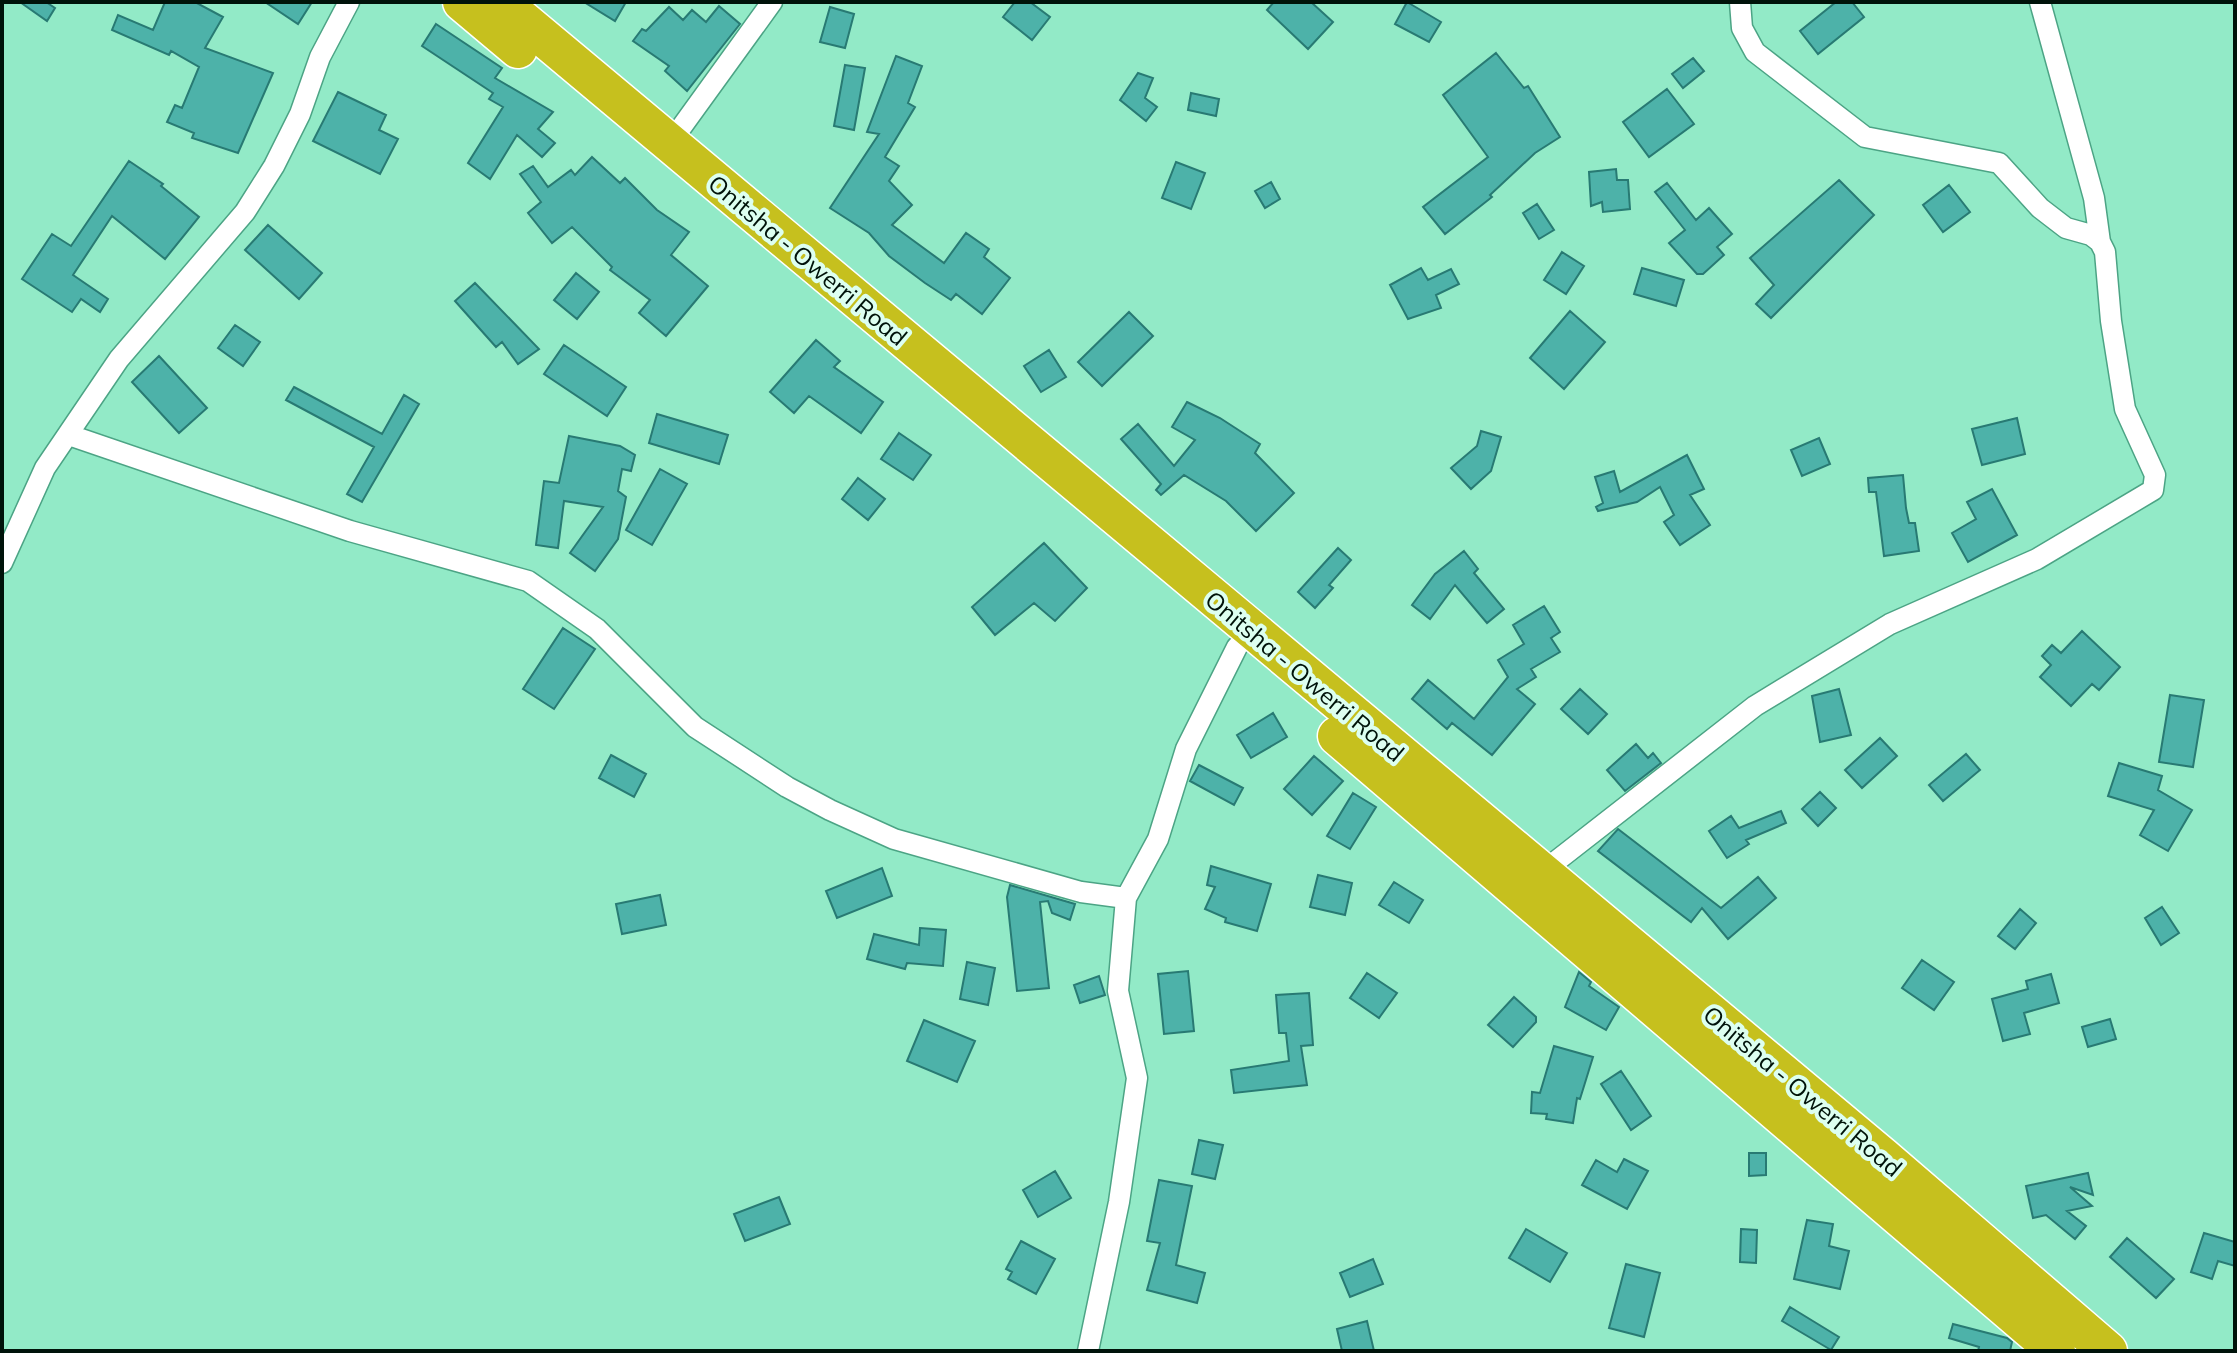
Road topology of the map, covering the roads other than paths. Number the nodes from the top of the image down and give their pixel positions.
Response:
1 (349, 2) edge
2 (462, 2) edge
3 (501, 2) edge
4 (772, 2) edge
5 (1740, 2) edge
6 (2040, 2) edge
7 (670, 143) junction
8 (2100, 242) junction
9 (69, 435) junction
10 (2, 563) edge
11 (1237, 647) junction
12 (1541, 873) junction
13 (1126, 898) junction
14 (1088, 1351) edge
15 (2056, 1351) edge
16 (2108, 1351) edge

1 - 9 street
2 - 11 highway, Onitsha - Owerri Road
3 - 7 highway, Onitsha - Owerri Road
4 - 7 street
5 - 8 street
6 - 8 street
7 - 12 highway, Onitsha - Owerri Road
8 - 12 street
9 - 10 street
9 - 13 street
11 - 13 street
11 - 15 highway, Onitsha - Owerri Road
12 - 16 highway, Onitsha - Owerri Road
13 - 14 street

